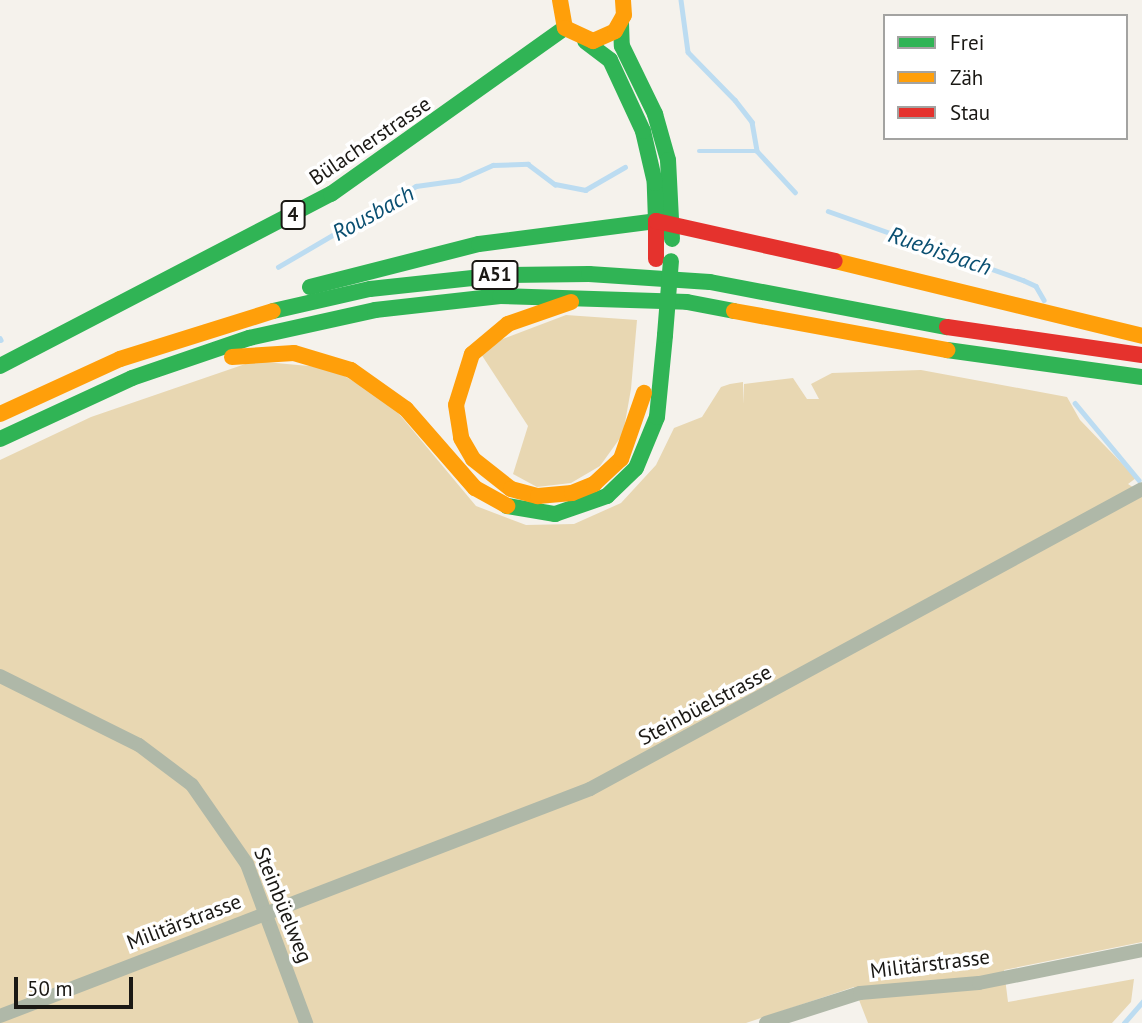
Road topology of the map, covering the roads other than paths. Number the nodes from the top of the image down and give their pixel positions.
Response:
1 (560, 0) edge
2 (622, 0) edge
3 (621, 23) junction
4 (565, 28) junction
5 (585, 41) junction
6 (656, 221) junction
7 (673, 222) junction
8 (664, 260) junction
9 (589, 295) junction
10 (657, 334) junction
11 (1142, 336) edge
12 (1142, 355) edge
13 (120, 359) junction
14 (0, 366) edge
15 (1142, 377) edge
16 (131, 378) junction
17 (0, 414) edge
18 (0, 439) edge
19 (1137, 492) edge
20 (0, 676) edge
21 (267, 913) junction
22 (1142, 950) edge
23 (0, 1016) edge
24 (306, 1023) edge
25 (766, 1023) edge

1 - 4 main road
2 - 3 main road
3 - 5 main road
3 - 7 main road
4 - 5 main road
4 - 14 main road, Bülacherstrasse / 4
5 - 6 main road
6 - 7 main road
6 - 8 main road
6 - 13 main road
7 - 8 main road
7 - 11 main road
8 - 10 main road, bridge
9 - 10 main road
9 - 15 main road, A51
9 - 16 main road, A51
10 - 16 main road
12 - 13 main road, A51
13 - 17 main road, A51
16 - 18 main road, A51
19 - 21 street, Steinbüelstrasse
20 - 21 street, Steinbüelweg
21 - 23 street, Militärstrasse
21 - 24 street, Steinbüelweg
22 - 25 street, Militärstrasse

